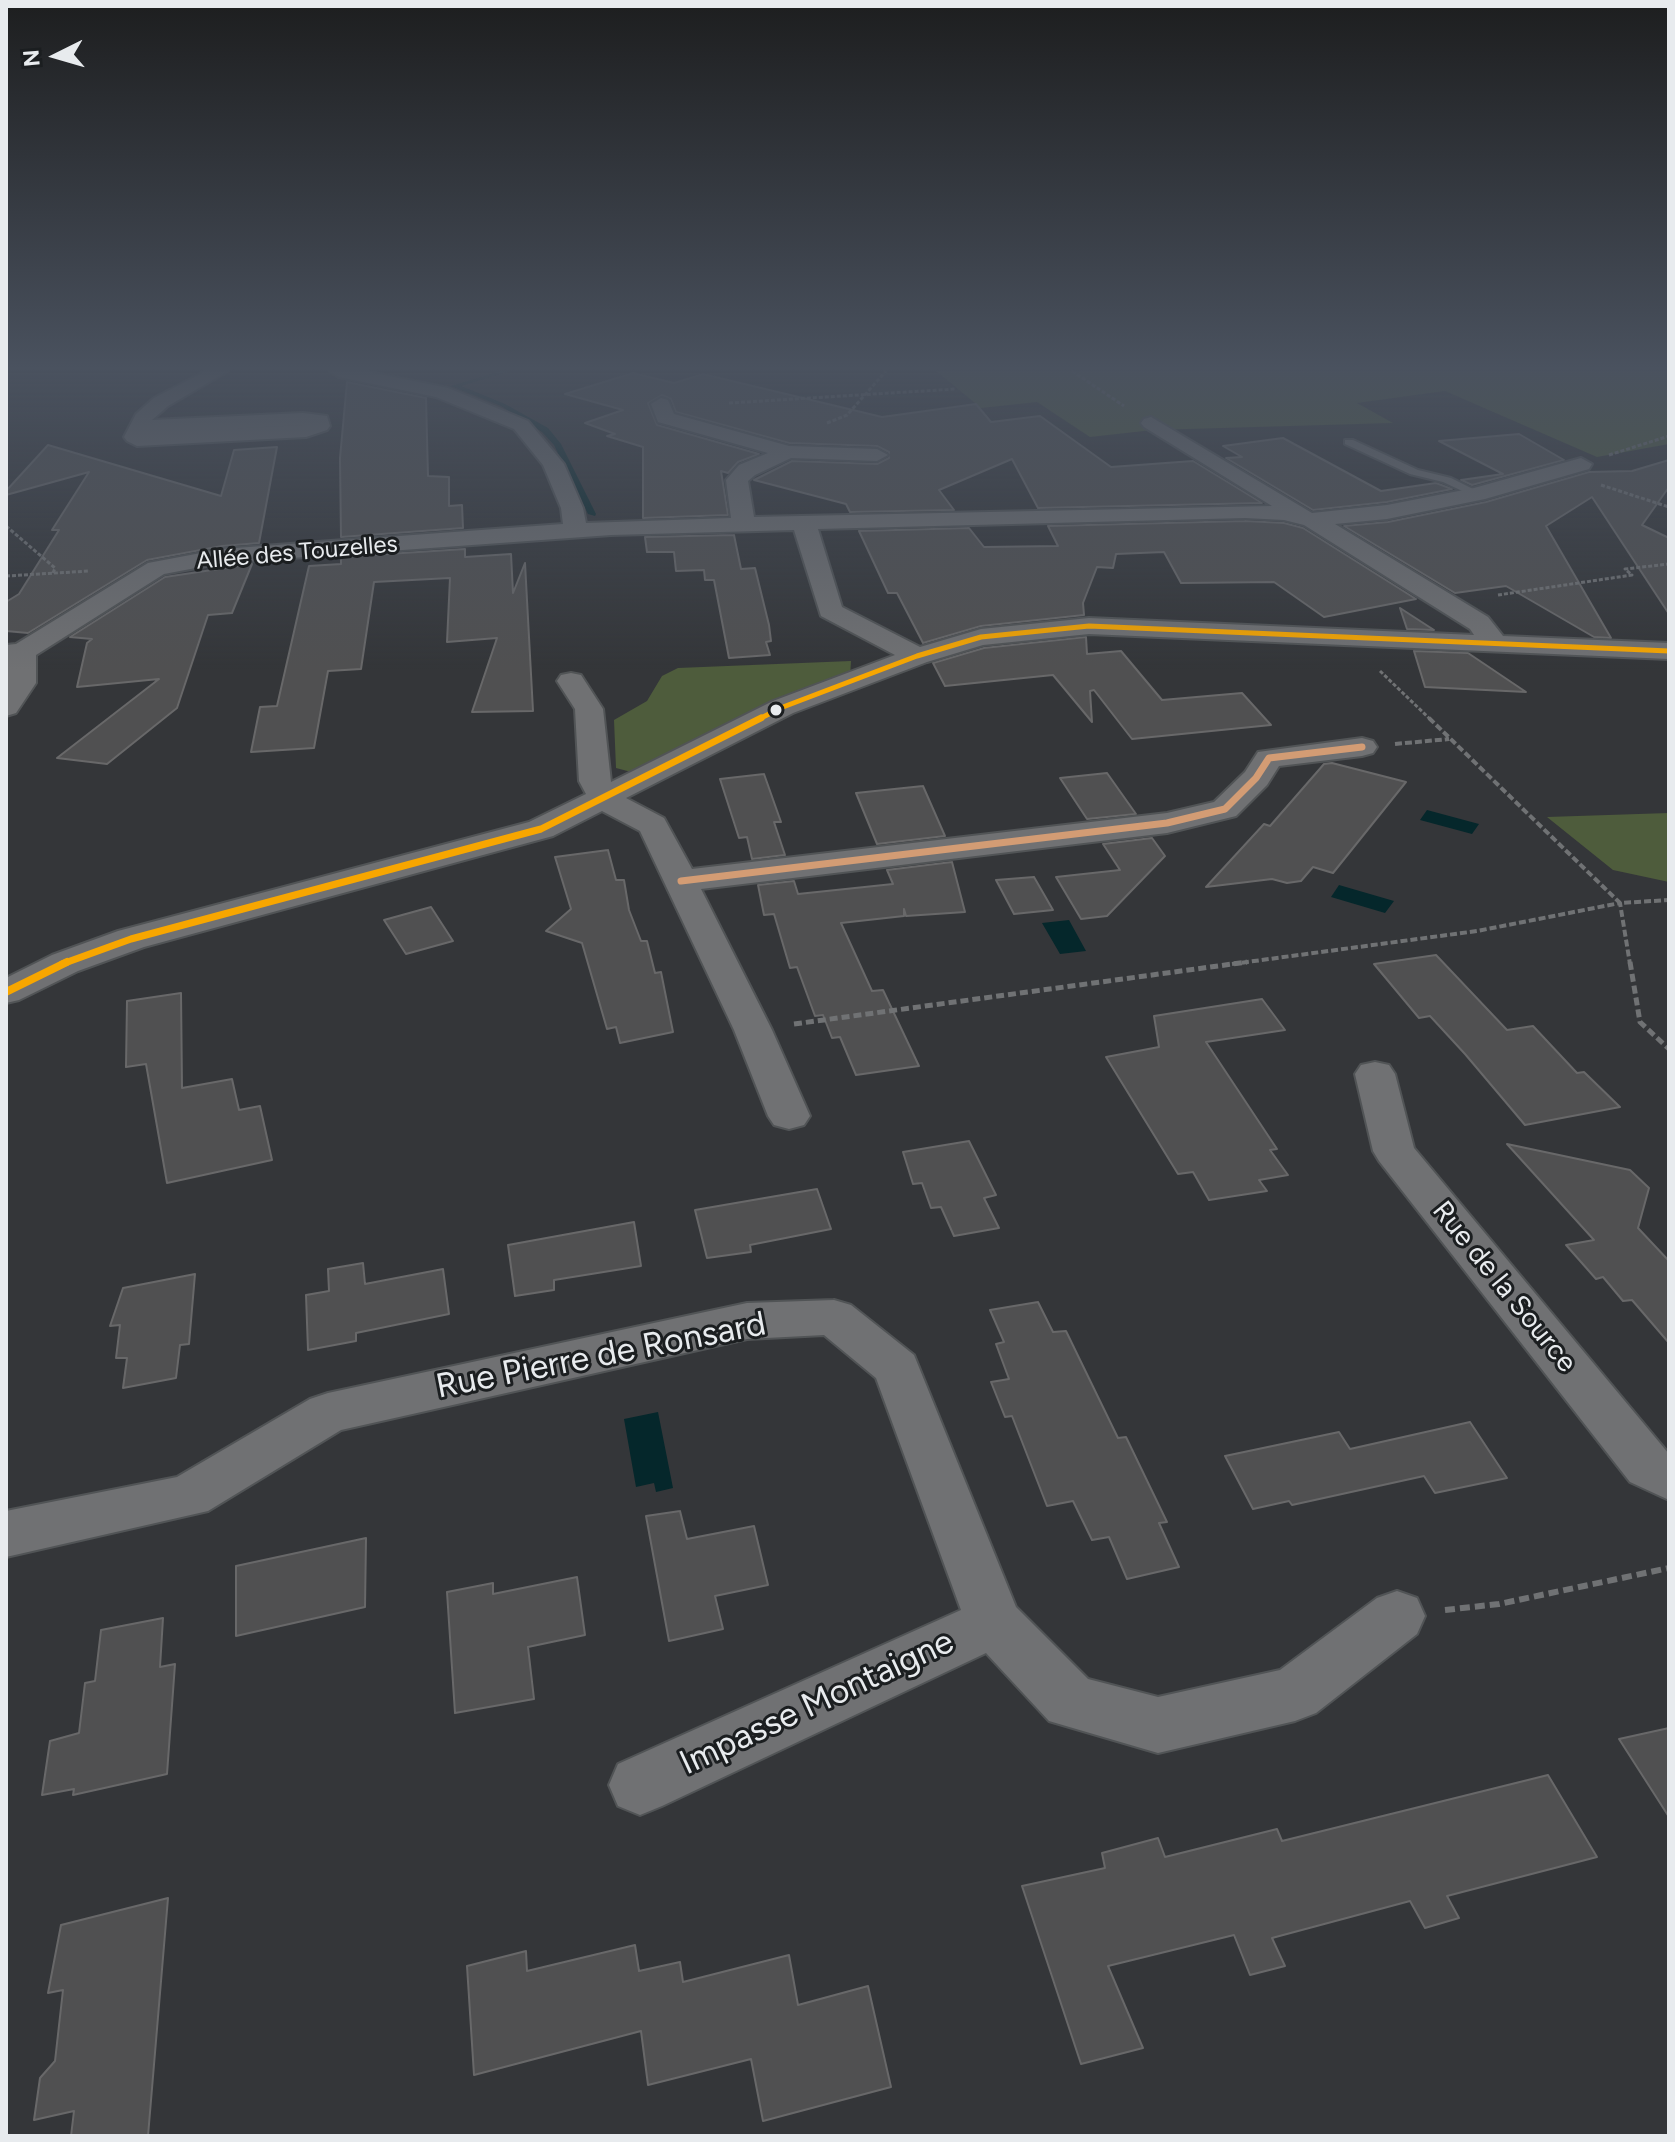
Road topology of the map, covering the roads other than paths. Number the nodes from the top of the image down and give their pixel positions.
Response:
1 (556, 471) edge
2 (748, 471) edge
3 (1231, 471) edge
4 (1412, 471) edge
5 (1558, 471) edge
6 (1477, 494) junction
7 (1312, 520) junction
8 (804, 523) junction
9 (744, 525) junction
10 (576, 530) junction
11 (1495, 643) junction
12 (1669, 651) edge
13 (14, 652) edge
14 (917, 656) junction
15 (571, 681) dead end
16 (6, 707) edge
17 (1362, 747) road end
18 (604, 799) junction
19 (681, 881) junction
20 (6, 992) edge
21 (1375, 1074) dead end
22 (789, 1116) dead end
23 (1669, 1479) edge
24 (6, 1534) edge
25 (1397, 1616) road end
26 (994, 1622) junction
27 (640, 1785) dead end

1 - 10 street
2 - 9 street
3 - 7 street
4 - 6 lane
5 - 6 street
6 - 7 street
7 - 8 street, Allée des Touzelles
7 - 11 street
8 - 9 street, Allée des Touzelles
8 - 14 street
9 - 10 street, Allée des Touzelles
10 - 13 street, Allée des Touzelles
11 - 12 street
11 - 14 street
13 - 16 street
14 - 18 street
15 - 18 street
17 - 19 street
18 - 19 street
18 - 20 street
19 - 22 street
21 - 23 street, Rue de la Source
24 - 26 street, Rue Pierre de Ronsard
25 - 26 street, Rue Pierre de Ronsard
26 - 27 street, Impasse Montaigne

